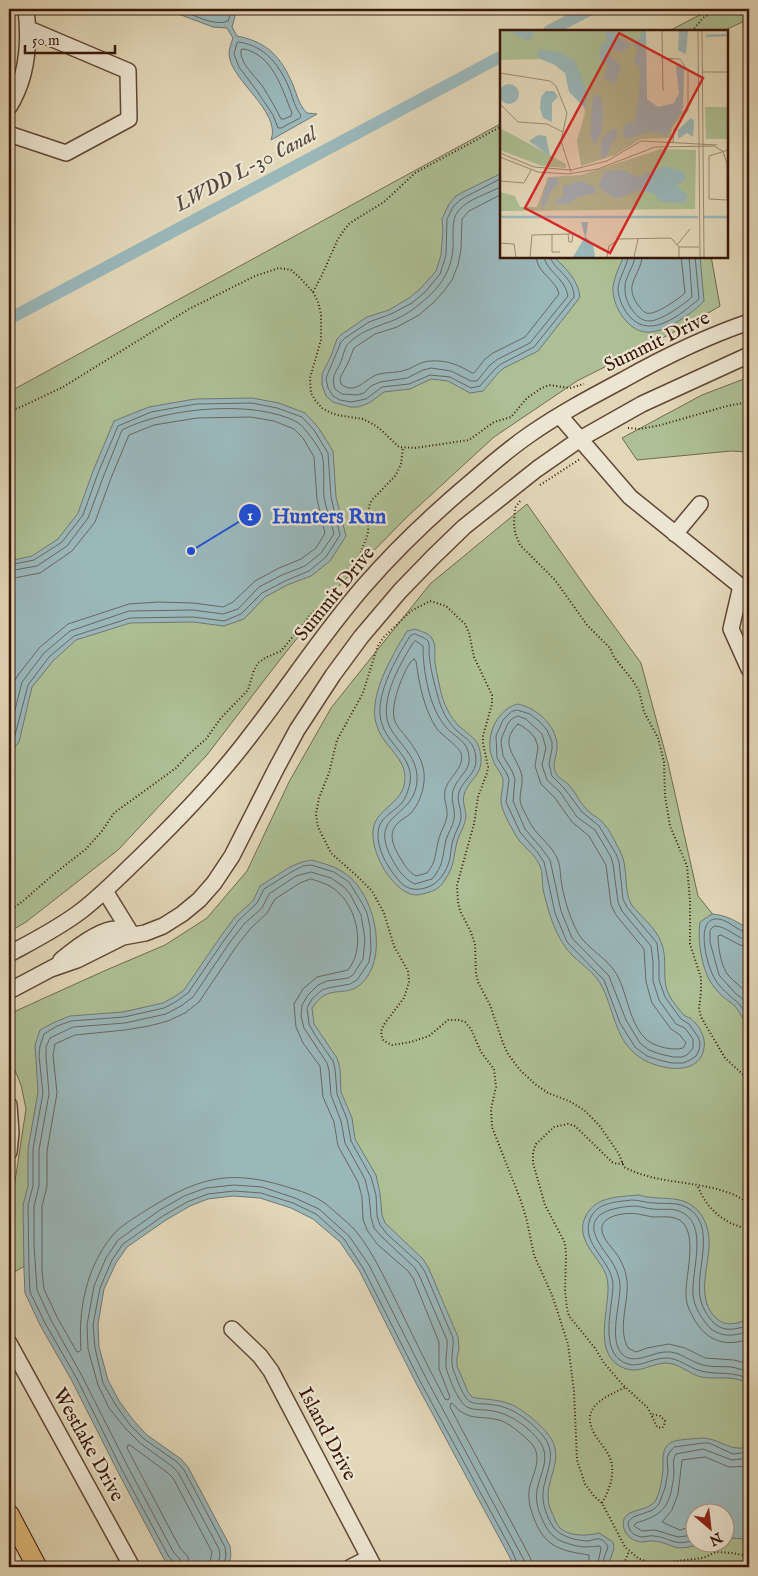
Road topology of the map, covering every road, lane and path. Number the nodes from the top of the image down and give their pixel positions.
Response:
1 (26, 9) edge
2 (718, 9) edge
3 (29, 29) junction
4 (693, 30) edge
5 (9, 107) edge
6 (500, 127) edge
7 (9, 134) edge
8 (313, 292) junction
9 (749, 322) edge
10 (749, 355) edge
11 (587, 383) dead end
12 (749, 402) edge
13 (9, 411) edge
14 (560, 416) junction
15 (624, 429) dead end
16 (585, 445) junction
17 (403, 448) junction
18 (526, 478) junction
19 (541, 484) dead end
20 (700, 504) dead end
21 (675, 534) junction
22 (348, 583) dead end
23 (745, 590) edge
24 (340, 594) dead end
25 (749, 669) edge
26 (105, 891) junction
27 (9, 911) edge
28 (132, 935) junction
29 (9, 954) edge
30 (9, 991) edge
31 (749, 1080) edge
32 (9, 1105) edge
33 (9, 1152) edge
34 (623, 1162) junction
35 (698, 1186) junction
36 (749, 1203) edge
37 (749, 1229) edge
38 (232, 1329) dead end
39 (9, 1343) edge
40 (626, 1388) junction
41 (651, 1414) junction
42 (602, 1503) junction
43 (9, 1514) edge
44 (629, 1551) junction
45 (749, 1556) edge
46 (372, 1563) edge
47 (37, 1567) edge
48 (132, 1567) edge
49 (350, 1567) edge
50 (623, 1567) edge

1 - 3 street
2 - 4 path
3 - 5 street
3 - 7 street
6 - 8 path
8 - 13 path
8 - 17 path
9 - 14 street, Summit Drive
10 - 16 street
11 - 17 path
12 - 15 path
14 - 16 street
14 - 26 street, Summit Drive
16 - 18 street
16 - 19 path
16 - 21 street
17 - 22 path
18 - 28 street
18 - 31 path
20 - 21 street
21 - 23 street
23 - 25 street
24 - 27 path
26 - 28 street
26 - 29 street, Summit Drive
28 - 30 street
32 - 33 street
34 - 35 path
34 - 40 path
34 - 42 path
35 - 36 path
35 - 37 path
38 - 46 street, Island Drive
39 - 48 street, Westlake Drive
40 - 41 path
40 - 42 path
41 - 41 path
42 - 44 path
43 - 47 main road
44 - 45 path
44 - 50 path
46 - 49 street

